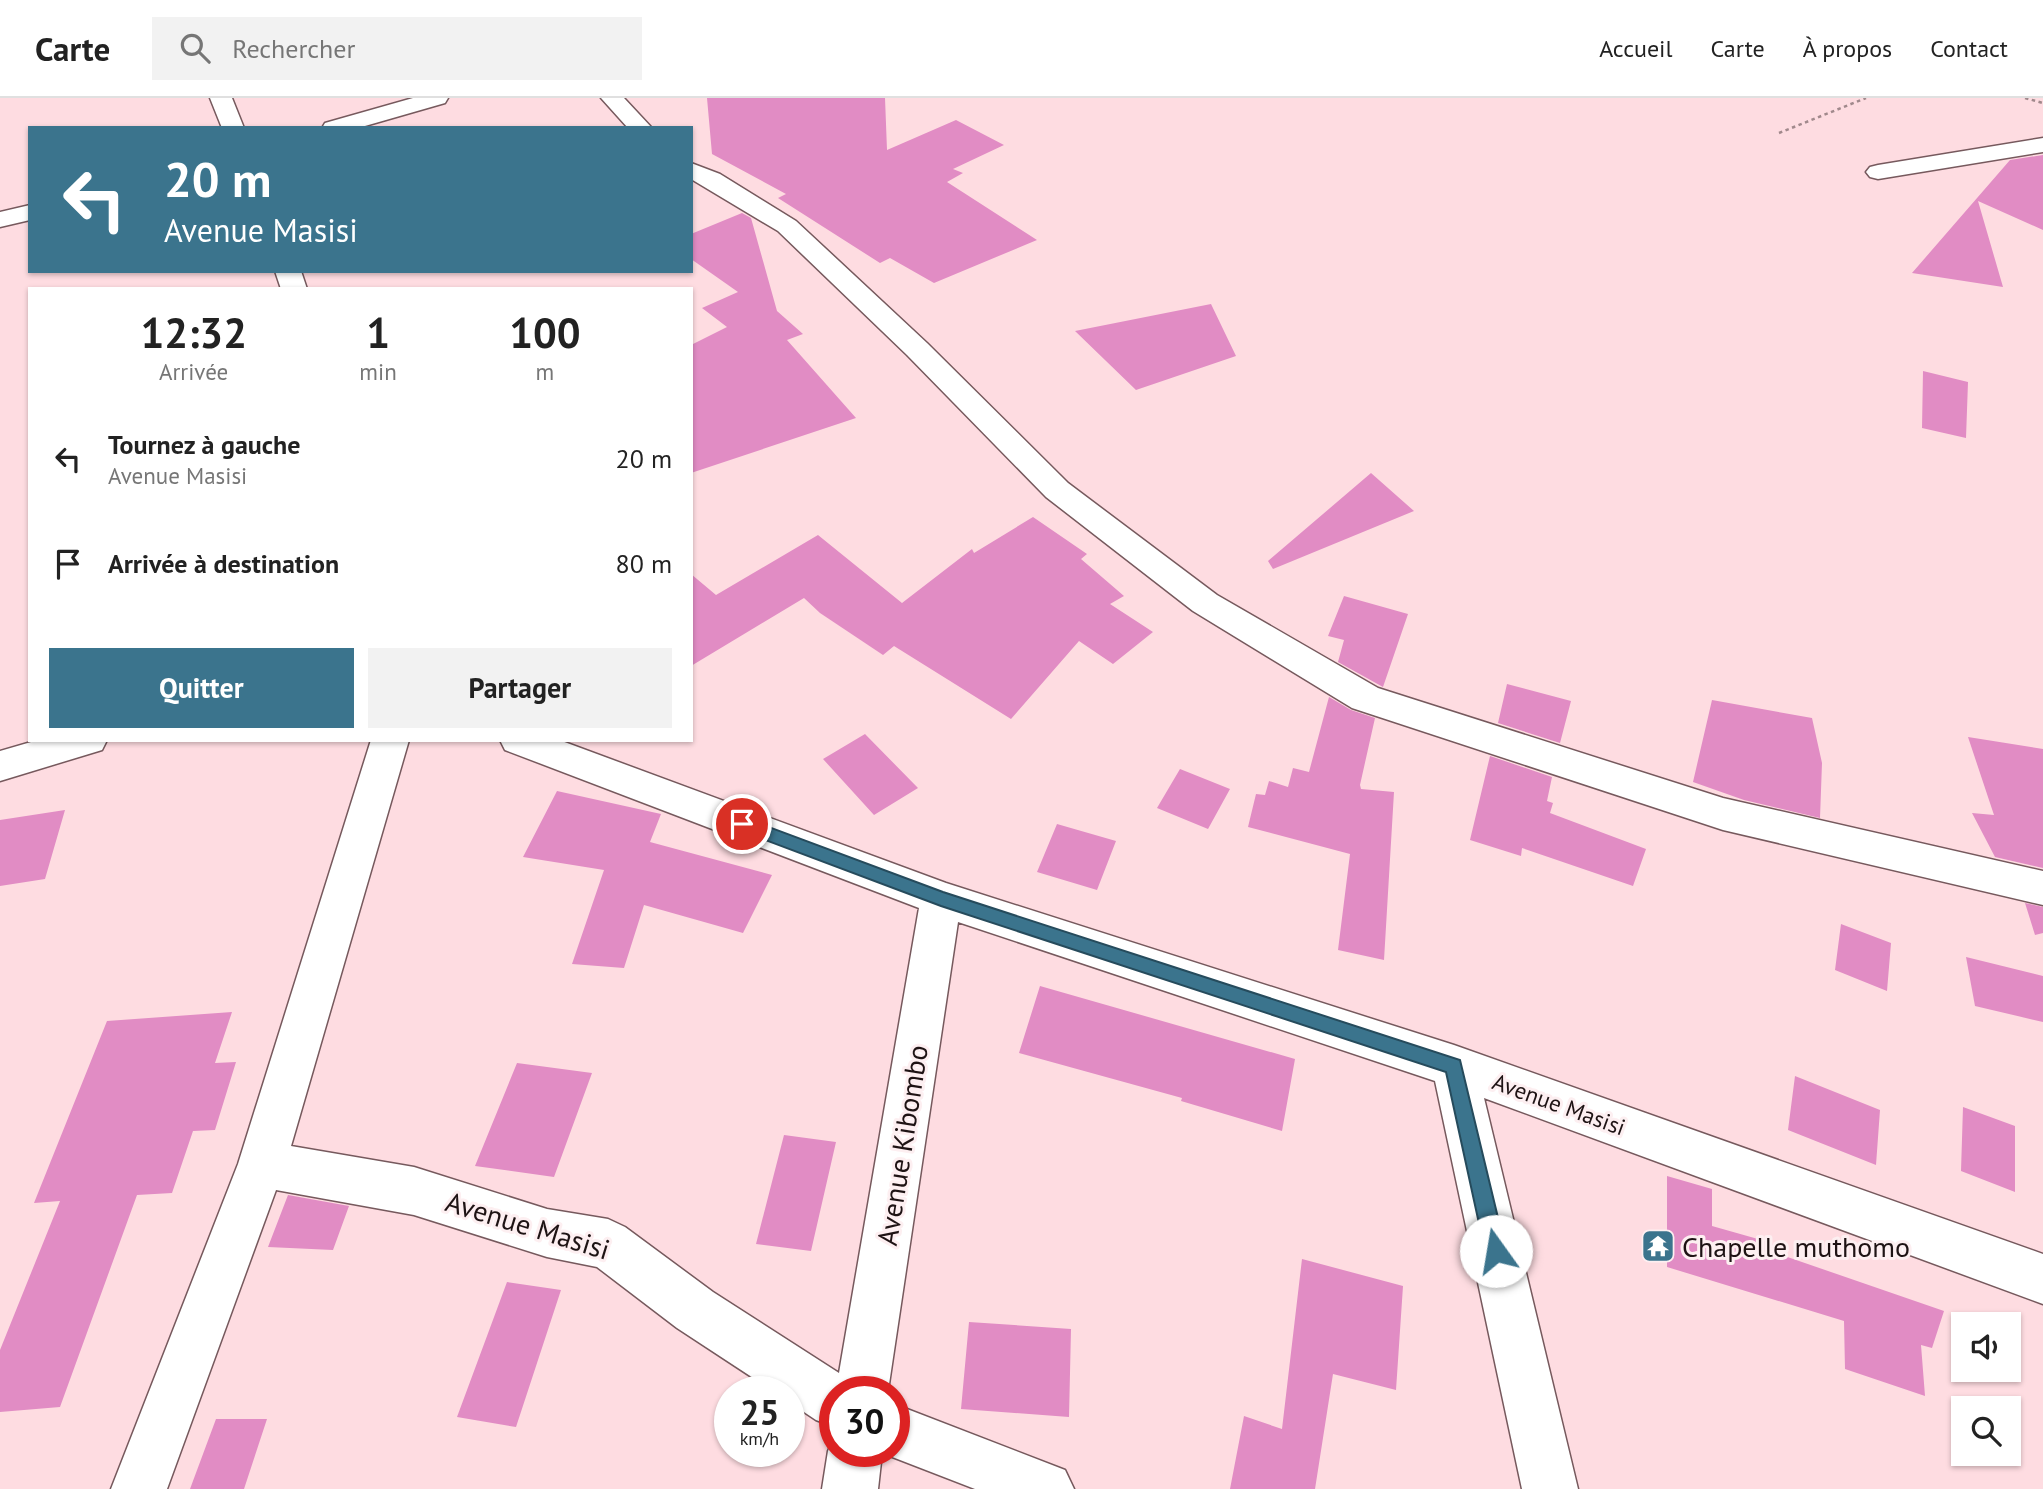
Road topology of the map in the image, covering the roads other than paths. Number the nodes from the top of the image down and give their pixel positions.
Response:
1 (221, 98) edge
2 (437, 98) edge
3 (612, 98) edge
4 (232, 126) edge
5 (340, 126) edge
6 (639, 126) edge
7 (2043, 145) edge
8 (693, 171) edge
9 (1878, 172) dead end
10 (28, 213) edge
11 (0, 220) edge
12 (82, 742) edge
13 (389, 742) edge
14 (523, 742) edge
15 (0, 766) edge
16 (2043, 888) edge
17 (941, 898) junction
18 (1454, 1066) junction
19 (262, 1164) junction
20 (2043, 1279) edge
21 (864, 1376) edge
22 (819, 1391) edge
23 (910, 1437) edge
24 (853, 1467) edge
25 (139, 1489) edge
26 (850, 1489) edge
27 (1046, 1489) edge
28 (1549, 1489) edge

1 - 4 street
2 - 5 street
3 - 6 street
7 - 9 street
8 - 16 street
10 - 11 street
12 - 15 street
13 - 19 street
14 - 17 street, Avenue Masisi
17 - 18 street, Avenue Masisi
17 - 21 street, Avenue Kibombo
18 - 20 street, Avenue Masisi
18 - 28 street
19 - 22 street, Avenue Masisi
19 - 25 street
23 - 27 street
24 - 26 street

